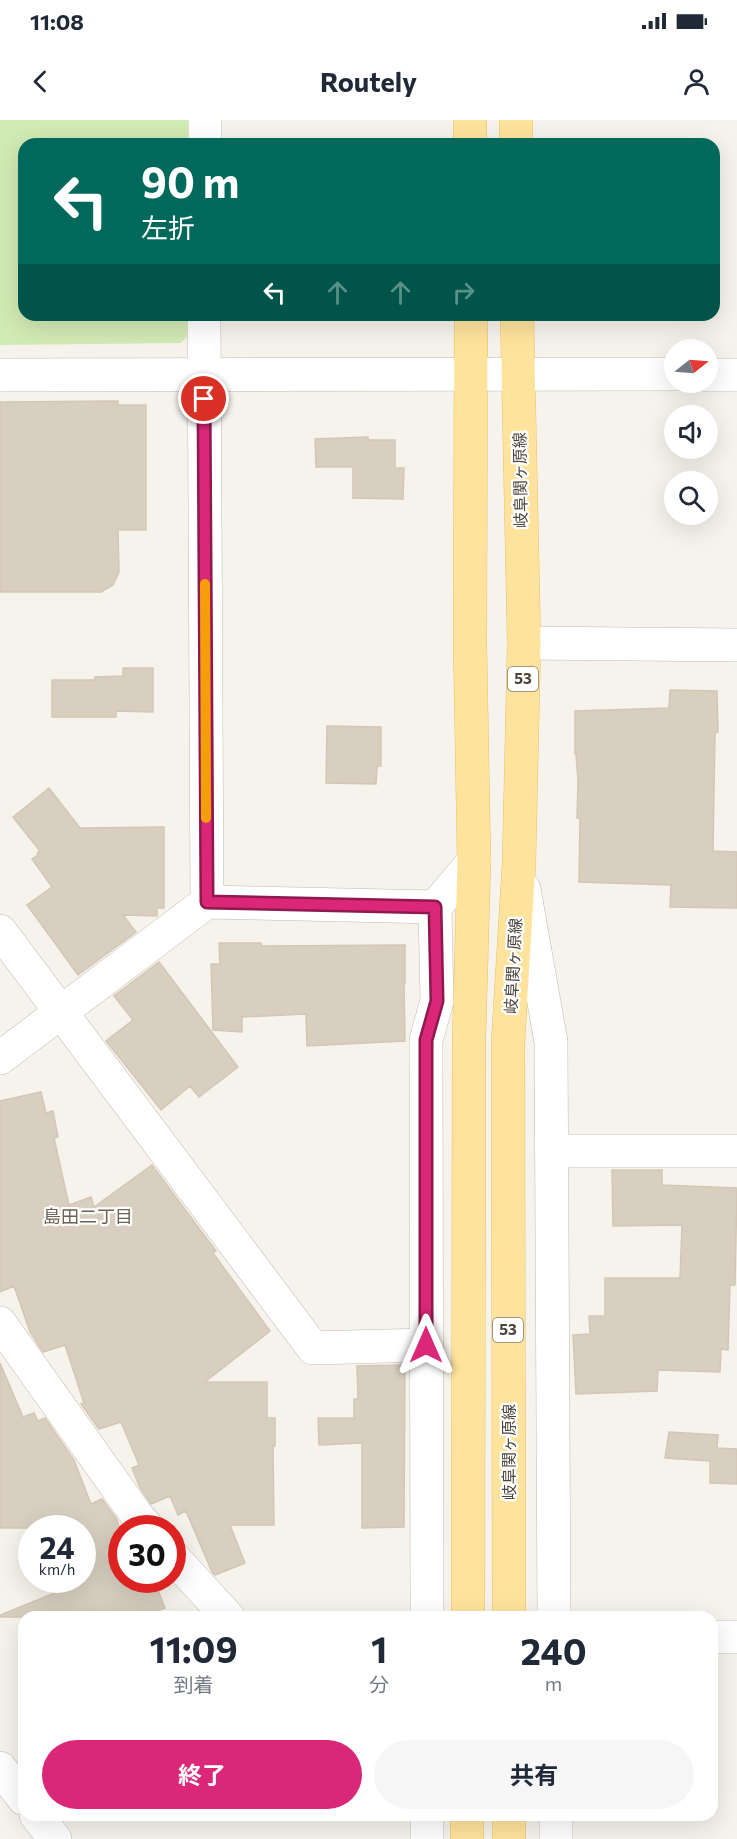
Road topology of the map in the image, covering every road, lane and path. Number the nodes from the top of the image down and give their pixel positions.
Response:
1 (205, 120) edge
2 (470, 120) edge
3 (516, 120) edge
4 (205, 138) edge
5 (470, 138) edge
6 (516, 138) edge
7 (204, 321) edge
8 (471, 321) edge
9 (517, 321) edge
10 (518, 374) junction
11 (0, 375) edge
12 (204, 375) junction
13 (664, 375) edge
14 (718, 375) edge
15 (737, 375) edge
16 (471, 376) junction
17 (524, 643) junction
18 (737, 645) edge
19 (474, 861) junction
20 (519, 863) junction
21 (207, 902) junction
22 (435, 907) junction
23 (0, 931) edge
24 (60, 1012) junction
25 (0, 1058) edge
26 (551, 1151) junction
27 (737, 1151) edge
28 (0, 1323) edge
29 (426, 1345) junction
30 (137, 1515) edge
31 (186, 1571) edge
32 (222, 1611) edge
33 (427, 1611) edge
34 (468, 1611) edge
35 (509, 1611) edge
36 (554, 1611) edge
37 (718, 1637) edge
38 (737, 1637) edge
39 (0, 1768) edge
40 (18, 1791) edge
41 (41, 1821) edge
42 (427, 1821) edge
43 (467, 1821) edge
44 (509, 1821) edge
45 (556, 1821) edge
46 (55, 1839) edge
47 (427, 1839) edge
48 (467, 1839) edge
49 (509, 1839) edge
50 (556, 1839) edge

1 - 4 street
2 - 5 main road
3 - 6 main road
7 - 12 street
8 - 16 main road, 53
9 - 10 main road, 岐阜関ヶ原線 / 53
10 - 13 street
10 - 16 street
10 - 17 main road, 岐阜関ヶ原線 / 53
11 - 12 street
12 - 16 street
12 - 21 street
14 - 15 street
16 - 19 main road, 53
17 - 18 street
17 - 20 main road, 岐阜関ヶ原線 / 53
19 - 22 street
19 - 34 main road, 53
20 - 26 street
20 - 35 main road, 岐阜関ヶ原線 / 53
21 - 22 street
21 - 24 street
22 - 29 street
23 - 24 street
24 - 25 street
24 - 29 street
26 - 27 street
26 - 36 street
28 - 30 street
29 - 33 street
31 - 32 street
37 - 38 street
39 - 40 street
41 - 46 street
42 - 47 street
43 - 48 main road
44 - 49 main road
45 - 50 street

